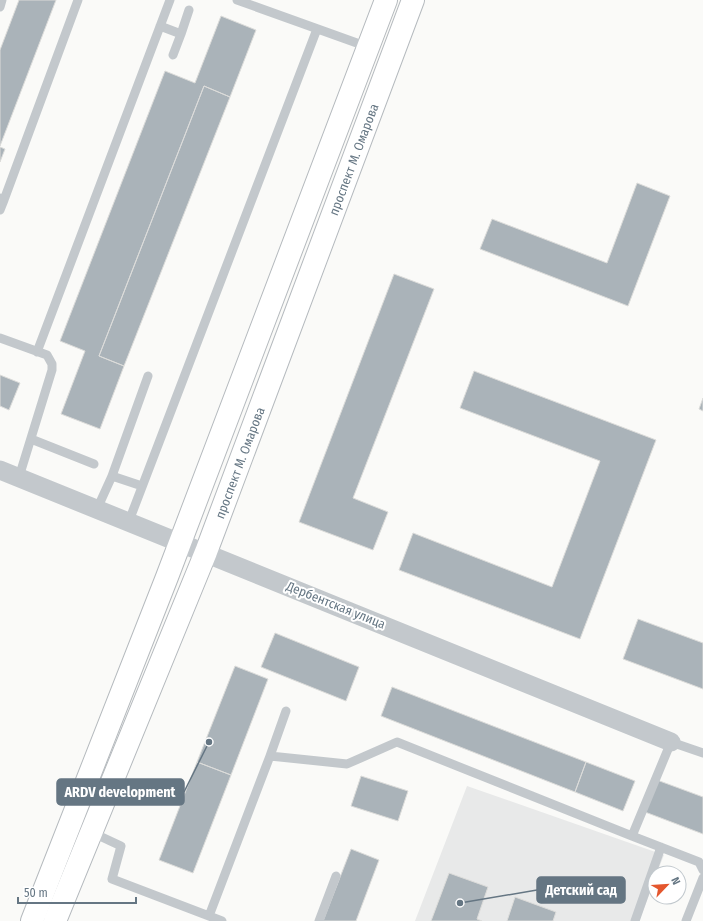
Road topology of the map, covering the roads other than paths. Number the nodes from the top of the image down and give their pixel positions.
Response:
1 (2, 0) edge
2 (78, 0) edge
3 (170, 0) edge
4 (237, 0) edge
5 (386, 0) edge
6 (413, 0) edge
7 (0, 7) edge
8 (189, 10) dead end
9 (160, 26) junction
10 (317, 29) junction
11 (181, 34) junction
12 (368, 47) junction
13 (173, 55) dead end
14 (2, 199) edge
15 (0, 210) edge
16 (0, 338) edge
17 (37, 352) junction
18 (148, 376) dead end
19 (31, 439) junction
20 (94, 464) dead end
21 (6, 475) edge
22 (112, 476) junction
23 (142, 486) junction
24 (97, 509) junction
25 (129, 521) junction
26 (180, 542) junction
27 (206, 552) junction
28 (286, 711) dead end
29 (671, 742) junction
30 (703, 753) edge
31 (270, 756) junction
32 (91, 832) junction
33 (632, 836) junction
34 (661, 847) junction
35 (703, 870) edge
36 (336, 876) dead end
37 (703, 878) edge
38 (209, 916) junction
39 (32, 921) edge
40 (55, 921) edge
41 (222, 921) edge
42 (319, 921) edge
43 (635, 921) edge
44 (686, 921) edge

1 - 7 lane
2 - 14 lane
3 - 9 lane
4 - 10 lane
5 - 12 main road, проспект М. Омарова
6 - 27 main road, проспект М. Омарова
8 - 11 lane
9 - 11 lane
9 - 17 lane
10 - 12 lane
10 - 23 lane
11 - 13 lane
12 - 26 main road, проспект М. Омарова
14 - 15 lane
16 - 17 lane
17 - 19 lane
18 - 22 lane
19 - 20 lane
19 - 21 lane
21 - 24 street, Дербентская улица
22 - 23 lane
22 - 24 lane
23 - 25 lane
24 - 25 street, Дербентская улица
25 - 26 street, Дербентская улица
26 - 27 street, Дербентская улица
26 - 39 main road, проспект М. Омарова
27 - 29 street, Дербентская улица
27 - 32 main road, проспект М. Омарова
28 - 31 lane
29 - 30 lane
29 - 33 lane
31 - 33 lane
31 - 38 lane
32 - 38 lane
32 - 40 main road, проспект М. Омарова
33 - 34 lane
34 - 35 lane
34 - 43 lane
36 - 42 lane
37 - 44 lane
38 - 41 lane

